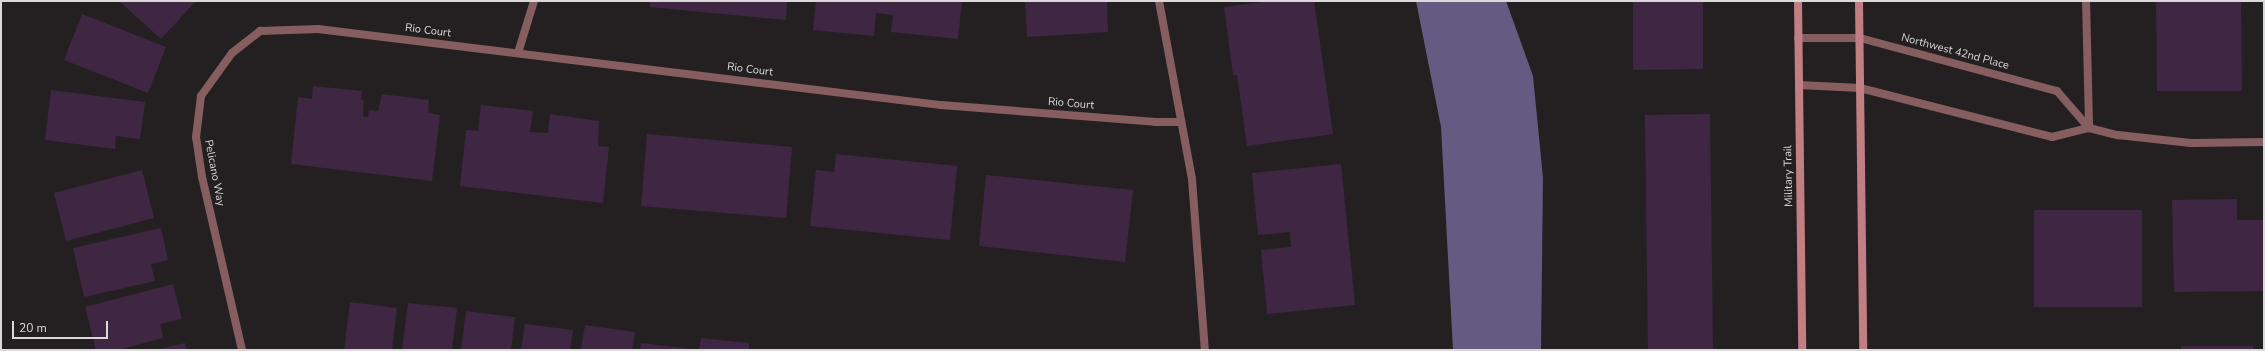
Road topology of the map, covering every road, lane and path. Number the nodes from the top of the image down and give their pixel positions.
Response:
1 (534, 1) edge
2 (1159, 1) edge
3 (1798, 1) edge
4 (1860, 1) edge
5 (2086, 1) edge
6 (318, 29) joint
7 (1798, 38) junction
8 (1860, 38) junction
9 (518, 53) junction
10 (1799, 85) junction
11 (1860, 88) junction
12 (1180, 122) junction
13 (2089, 128) junction
14 (2264, 142) edge
15 (242, 350) edge
16 (1205, 350) edge
17 (1802, 350) edge
18 (1863, 350) edge

1 - 9 street
2 - 12 street
3 - 7 street, Military Trail
4 - 8 street
5 - 13 street
6 - 9 street, Rio Court
6 - 15 street, Pelicano Way
7 - 8 street, Northwest 42nd Place
7 - 10 street, Military Trail
8 - 11 street
8 - 13 street, Northwest 42nd Place
9 - 12 street, Rio Court
10 - 11 street
10 - 17 street, Military Trail
11 - 13 street
11 - 18 street
12 - 16 street
13 - 14 street

